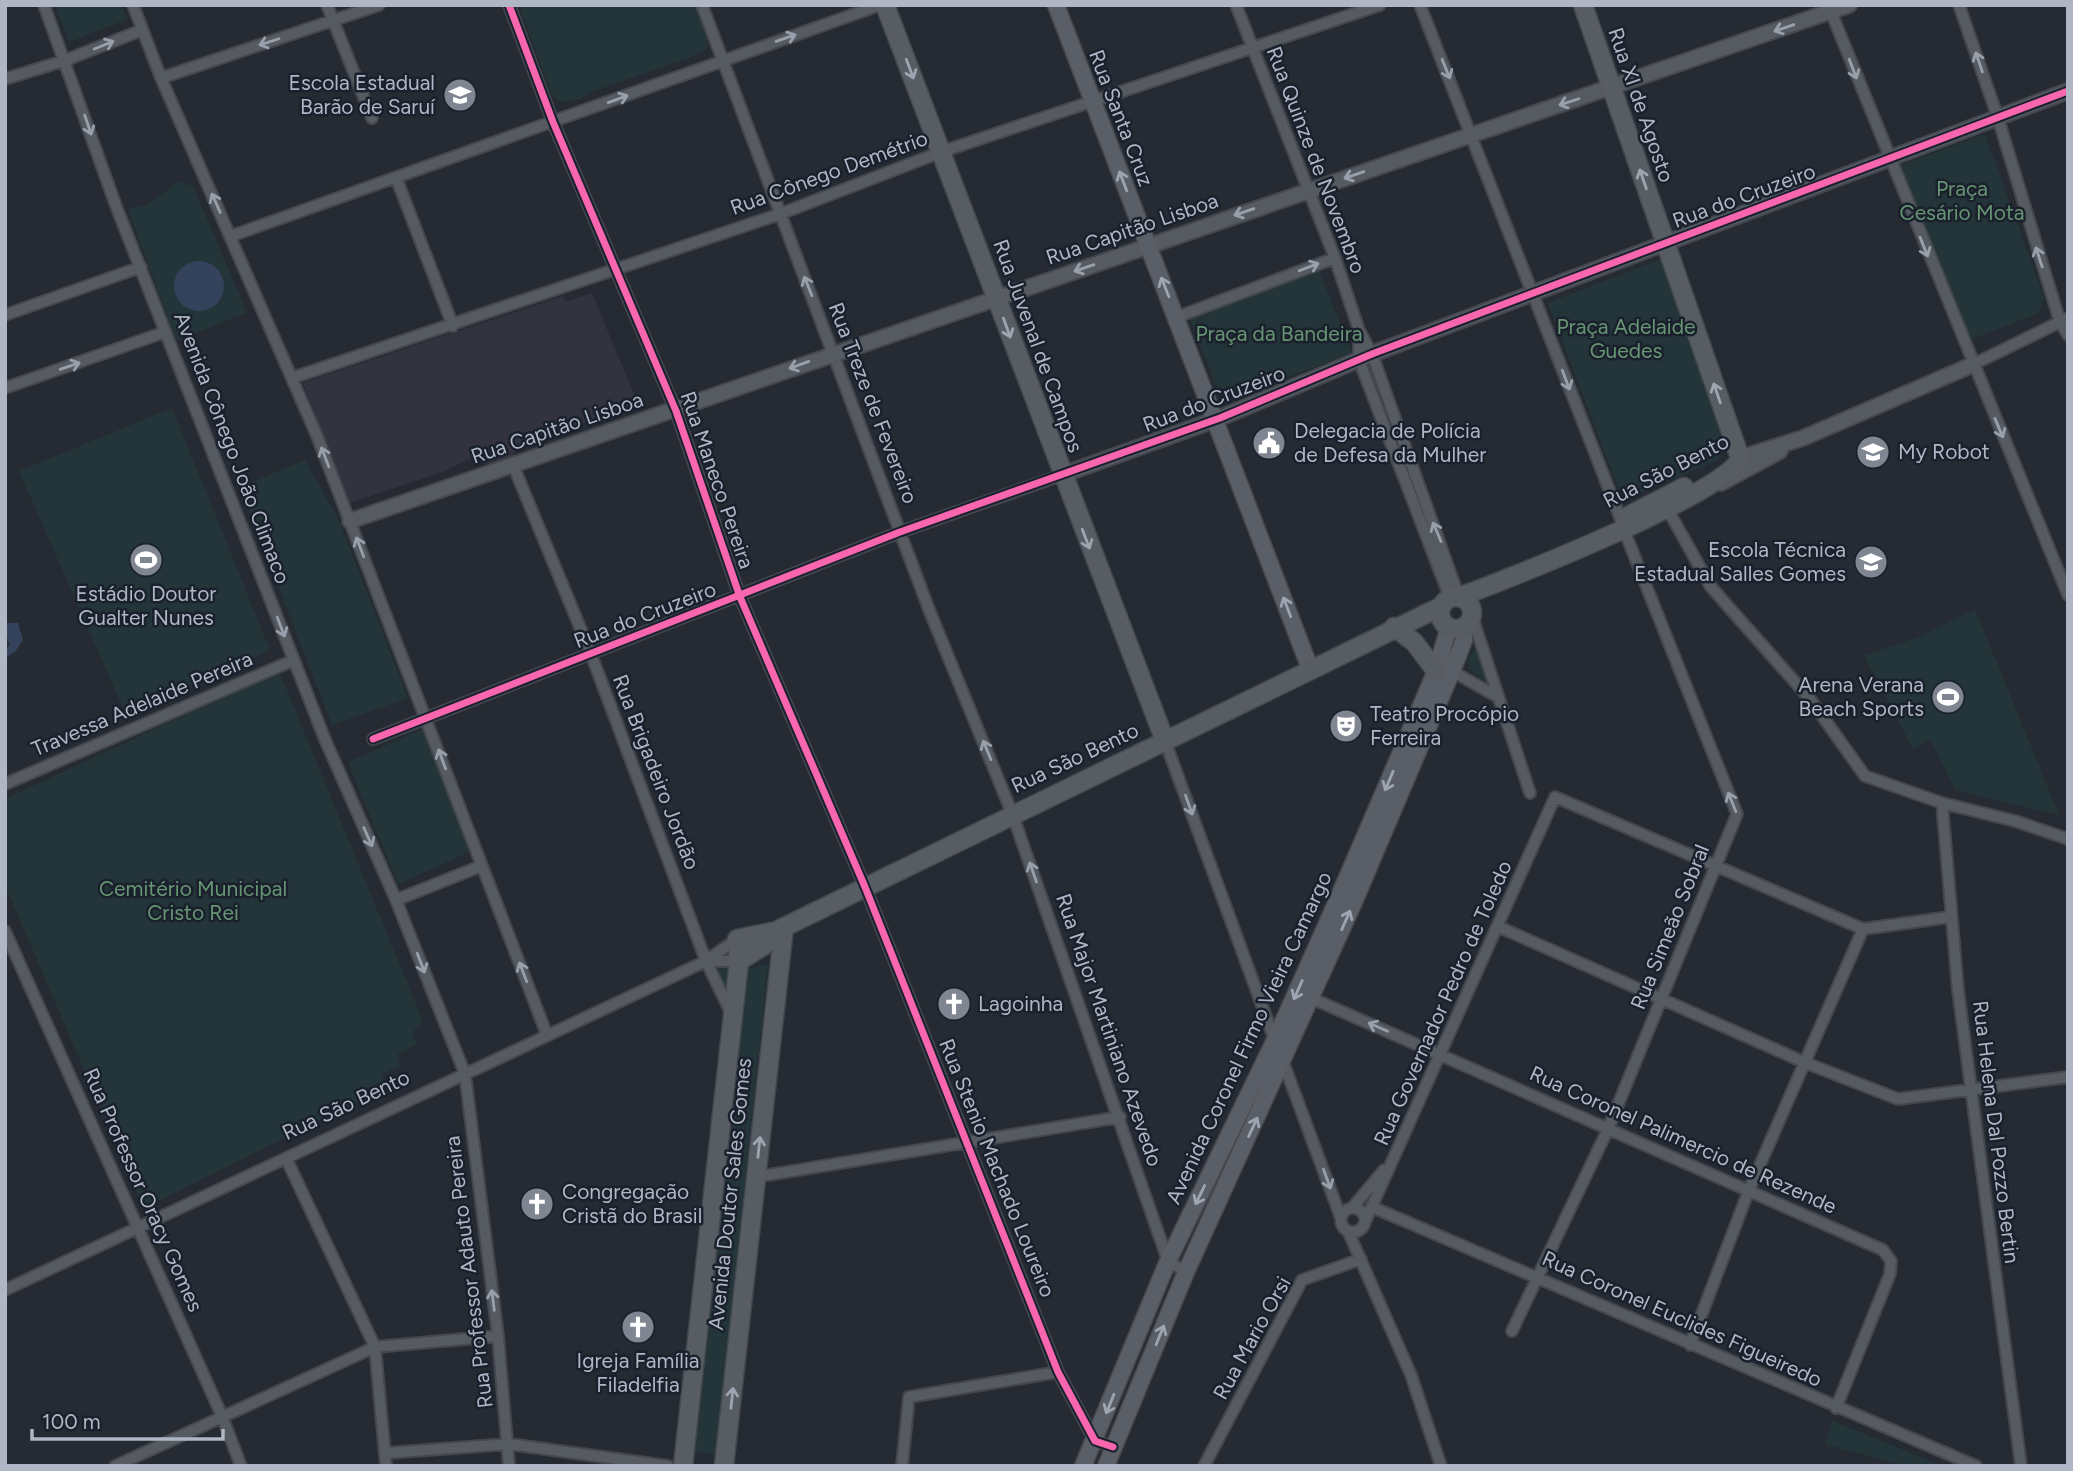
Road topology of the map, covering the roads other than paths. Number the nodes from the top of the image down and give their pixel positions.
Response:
1 (44, 5) edge
2 (133, 5) edge
3 (327, 5) edge
4 (379, 5) edge
5 (509, 5) edge
6 (702, 5) edge
7 (880, 5) edge
8 (885, 5) edge
9 (1056, 5) edge
10 (1236, 5) edge
11 (1380, 5) edge
12 (1420, 5) edge
13 (1583, 5) edge
14 (1849, 5) edge
15 (1959, 5) edge
16 (1829, 8) edge
17 (334, 20) junction
18 (142, 30) junction
19 (1252, 47) junction
20 (66, 60) junction
21 (722, 61) junction
22 (161, 78) junction
23 (5, 79) edge
24 (1611, 88) junction
25 (2068, 91) edge
26 (1092, 103) junction
27 (372, 118) dead end
28 (1998, 118) junction
29 (553, 122) junction
30 (1472, 134) junction
31 (942, 152) junction
32 (1889, 161) junction
33 (397, 180) junction
34 (1308, 190) junction
35 (780, 214) junction
36 (231, 236) junction
37 (1665, 244) junction
38 (1148, 245) junction
39 (1335, 258) junction
40 (141, 267) junction
41 (616, 268) junction
42 (1532, 293) junction
43 (996, 298) junction
44 (5, 315) edge
45 (1177, 317) junction
46 (2064, 320) edge
47 (453, 326) junction
48 (165, 332) junction
49 (2068, 335) edge
50 (834, 352) junction
51 (1366, 357) junction
52 (1972, 365) junction
53 (292, 378) junction
54 (5, 388) edge
55 (676, 411) junction
56 (1216, 419) junction
57 (1803, 438) junction
58 (1740, 458) junction
59 (513, 465) junction
60 (1062, 475) junction
61 (1668, 510) junction
62 (350, 521) junction
63 (1622, 525) junction
64 (900, 532) junction
65 (2068, 595) edge
66 (740, 597) junction
67 (1457, 612) junction
68 (1394, 627) junction
69 (591, 654) junction
70 (294, 660) junction
71 (1311, 671) junction
72 (1444, 671) junction
73 (1496, 696) junction
74 (427, 720) junction
75 (373, 739) dead end
76 (1165, 741) junction
77 (5, 784) edge
78 (1530, 793) dead end
79 (1942, 803) junction
80 (1013, 813) junction
81 (2068, 839) edge
82 (1715, 865) junction
83 (481, 866) junction
84 (865, 887) junction
85 (397, 900) junction
86 (1950, 917) junction
87 (1499, 927) junction
88 (780, 929) junction
89 (1863, 929) junction
90 (5, 931) edge
91 (737, 939) junction
92 (706, 961) junction
93 (739, 961) junction
94 (1311, 998) junction
95 (1662, 1000) junction
96 (733, 1015) junction
97 (547, 1035) junction
98 (1275, 1040) junction
99 (1441, 1054) junction
100 (1283, 1061) junction
101 (1806, 1063) junction
102 (465, 1074) junction
103 (2068, 1077) edge
104 (1970, 1089) junction
105 (1120, 1117) junction
106 (1608, 1129) junction
107 (969, 1144) junction
108 (286, 1158) junction
109 (1393, 1160) junction
110 (755, 1177) junction
111 (1749, 1190) junction
112 (1372, 1207) junction
113 (1352, 1208) junction
114 (1341, 1218) junction
115 (1364, 1224) junction
116 (139, 1227) junction
117 (1348, 1231) junction
118 (1361, 1259) junction
119 (1168, 1261) junction
120 (1186, 1272) junction
121 (1539, 1278) junction
122 (5, 1290) edge
123 (1512, 1331) dead end
124 (498, 1336) junction
125 (1690, 1345) junction
126 (375, 1347) junction
127 (1058, 1372) junction
128 (1836, 1408) junction
129 (222, 1416) junction
130 (1095, 1441) junction
131 (509, 1444) junction
132 (1114, 1447) junction
133 (386, 1453) junction
134 (115, 1466) edge
135 (242, 1466) edge
136 (386, 1466) edge
137 (509, 1466) edge
138 (668, 1466) edge
139 (683, 1466) edge
140 (724, 1466) edge
141 (902, 1466) edge
142 (1083, 1466) edge
143 (1106, 1466) edge
144 (1204, 1466) edge
145 (1441, 1466) edge
146 (1976, 1466) edge
147 (2021, 1466) edge

1 - 20 street, Avenida Cônego João Climaco
2 - 18 street
3 - 17 street
4 - 17 street
5 - 29 street, Rua Maneco Pereira
6 - 21 street, Rua Treze de Fevereiro
21 -> 7 street
8 -> 31 main road, Rua Juvenal de Campos
9 - 26 main road, Rua Santa Cruz
10 - 19 street, Rua Quinze de Novembro
11 - 19 street, Rua Cônego Demétrio
12 -> 30 street
13 - 24 main road, Rua XI de Agosto
14 - 16 street, Rua Capitão Lisboa
28 -> 15 street
16 -> 24 street, Rua Capitão Lisboa
16 -> 32 street
17 -> 22 street
17 - 27 street
20 -> 18 street
18 - 22 street
19 - 26 street, Rua Cônego Demétrio
19 - 34 street, Rua Quinze de Novembro
20 - 23 street
20 -> 40 street, Avenida Cônego João Climaco
29 -> 21 street
21 - 35 street, Rua Treze de Fevereiro
36 -> 22 street
24 -> 30 street, Rua Capitão Lisboa
37 -> 24 main road, Rua XI de Agosto
25 - 28 street, Rua do Cruzeiro
26 - 31 street, Rua Cônego Demétrio
38 -> 26 main road, Rua Santa Cruz
28 - 32 street, Rua do Cruzeiro
46 -> 28 street
29 - 33 street
29 - 41 street, Rua Maneco Pereira
30 -> 34 street, Rua Capitão Lisboa
30 - 42 street
31 - 35 street, Rua Cônego Demétrio
31 - 43 main road, Rua Juvenal de Campos
32 - 37 street, Rua do Cruzeiro
32 -> 52 street
33 - 36 street
33 - 47 street
34 -> 38 street, Rua Capitão Lisboa
34 - 39 street, Rua Quinze de Novembro
35 - 41 street, Rua Cônego Demétrio
50 -> 35 street, Rua Treze de Fevereiro
36 - 53 street
37 - 42 street, Rua do Cruzeiro
58 -> 37 main road, Rua XI de Agosto
38 -> 43 street, Rua Capitão Lisboa
45 -> 38 main road, Rua Santa Cruz
45 -> 39 street
39 - 51 street, Rua Quinze de Novembro
40 - 44 street
40 - 48 street, Avenida Cônego João Climaco
41 - 47 street, Rua Cônego Demétrio
41 - 55 street, Rua Maneco Pereira
42 - 51 street, Rua do Cruzeiro
42 -> 63 street
43 - 50 street, Rua Capitão Lisboa
43 -> 60 main road, Rua Juvenal de Campos
45 - 56 main road, Rua Santa Cruz
46 - 49 street
46 - 52 street
47 - 53 street, Rua Cônego Demétrio
54 -> 48 street
48 -> 70 street, Avenida Cônego João Climaco
50 -> 55 street, Rua Capitão Lisboa
50 - 64 street, Rua Treze de Fevereiro
51 - 56 street, Rua do Cruzeiro
51 - 67 street, Rua Quinze de Novembro
52 - 57 street, Rua São Bento
52 -> 65 street
62 -> 53 street
55 - 59 street, Rua Capitão Lisboa
55 - 66 street, Rua Maneco Pereira
56 - 60 street, Rua do Cruzeiro
71 -> 56 main road, Rua Santa Cruz
57 - 58 street, Rua São Bento
57 - 61 street, Rua São Bento
58 - 61 main road
58 - 63 main road, Rua São Bento
59 - 62 street, Rua Capitão Lisboa
59 - 69 street, Rua Brigadeiro Jordão
60 - 64 street, Rua do Cruzeiro
60 -> 76 main road, Rua Juvenal de Campos
61 - 63 main road, Rua São Bento
61 - 79 street
74 -> 62 street
63 - 67 main road, Rua São Bento
82 -> 63 street, Rua Simeão Sobral
64 - 66 street, Rua do Cruzeiro
80 -> 64 street, Rua Treze de Fevereiro
66 - 69 street, Rua do Cruzeiro
66 - 84 street, Rua Maneco Pereira
67 - 68 main road, Rua São Bento
67 - 72 main road, Avenida Coronel Firmo Vieira Camargo
67 - 73 street, Rua Quinze de Novembro
68 - 71 main road, Rua São Bento
68 - 72 main road
69 - 74 street, Rua do Cruzeiro
69 - 92 street, Rua Brigadeiro Jordão
70 - 77 street, Travessa Adelaide Pereira
70 -> 85 street, Avenida Cônego João Climaco
71 - 76 main road, Rua São Bento
72 - 73 street
94 -> 72 main road, Avenida Coronel Firmo Vieira Camargo
72 -> 98 main road, Avenida Coronel Firmo Vieira Camargo
73 - 78 street, Rua Quinze de Novembro
74 - 75 street, Rua do Cruzeiro
83 -> 74 street
76 - 80 main road, Rua São Bento
76 -> 98 street
79 - 81 street
79 - 86 street, Rua Helena Dal Pozzo Bertin
80 - 84 main road, Rua São Bento
105 -> 80 street, Rua Major Martiniano Azevedo
82 - 87 street, Rua Governador Pedro de Toledo
82 - 89 street
82 - 95 street, Rua Simeão Sobral
83 - 85 street
97 -> 83 street
84 - 88 main road, Rua São Bento
84 - 107 street, Rua Stenio Machado Loureiro
85 -> 102 street, Avenida Cônego João Climaco
86 - 89 street
86 - 104 street, Rua Helena Dal Pozzo Bertin
87 - 95 street
87 - 99 street, Rua Governador Pedro de Toledo
88 - 91 main road, Rua São Bento
88 - 93 main road, Rua São Bento
110 -> 88 main road, Avenida Doutor Sales Gomes
89 - 101 street
90 - 116 street, Rua Professor Oracy Gomes
91 - 92 street, Rua São Bento
91 - 93 main road, Avenida Doutor Sales Gomes
92 - 93 street, Rua São Bento
92 - 96 street, Rua Brigadeiro Jordão
92 - 97 street, Rua São Bento
93 - 96 main road, Avenida Doutor Sales Gomes
99 -> 94 street, Rua Coronel Palimercio de Rezende
94 - 100 main road, Avenida Coronel Firmo Vieira Camargo
95 - 101 street
95 - 106 street, Rua Simeão Sobral
96 - 139 main road, Avenida Doutor Sales Gomes
97 - 102 street, Rua São Bento
98 - 100 street
98 -> 119 main road, Avenida Coronel Firmo Vieira Camargo
99 - 106 street, Rua Coronel Palimercio de Rezende
99 - 109 street, Rua Governador Pedro de Toledo
100 -> 114 street
120 -> 100 main road, Avenida Coronel Firmo Vieira Camargo
101 - 104 street
101 - 111 street
102 - 108 street, Rua São Bento
124 -> 102 street, Rua Professor Adauto Pereira
103 - 104 street
104 - 147 street, Rua Helena Dal Pozzo Bertin
105 - 107 street
105 - 119 street, Rua Major Martiniano Azevedo
106 - 111 street, Rua Coronel Palimercio de Rezende
106 - 121 street, Rua Simeão Sobral
107 - 110 street
107 - 127 street, Rua Stenio Machado Loureiro
108 - 116 street, Rua São Bento
108 - 126 street
109 - 112 street, Rua Governador Pedro de Toledo
109 - 113 street
140 -> 110 main road, Avenida Doutor Sales Gomes
111 - 125 street
111 - 128 street, Rua Coronel Palimercio de Rezende
112 - 115 street, Rua Governador Pedro de Toledo
112 - 121 street, Rua Coronel Euclides Figueiredo
113 - 114 street
113 - 115 street
114 - 117 street
115 - 117 street
116 - 122 street, Rua São Bento
116 - 129 street, Rua Professor Oracy Gomes
117 - 118 street
118 - 144 street, Rua Mario Orsi
118 - 145 street
119 - 120 street
119 -> 130 main road, Avenida Coronel Firmo Vieira Camargo
132 -> 120 main road, Avenida Coronel Firmo Vieira Camargo
121 - 123 street, Rua Simeão Sobral
121 - 125 street, Rua Coronel Euclides Figueiredo
124 - 126 street
124 - 131 street, Rua Professor Adauto Pereira
125 - 128 street, Rua Coronel Euclides Figueiredo
126 - 129 street
126 - 133 street
127 - 130 street, Rua Stenio Machado Loureiro
127 - 141 street
128 - 146 street, Rua Coronel Euclides Figueiredo
129 - 134 street
129 - 135 street, Rua Professor Oracy Gomes
130 - 132 street
130 - 142 main road, Avenida Coronel Firmo Vieira Camargo
131 - 133 street
131 - 137 street, Rua Professor Adauto Pereira
131 - 138 street
132 - 143 main road, Avenida Coronel Firmo Vieira Camargo
133 - 136 street

